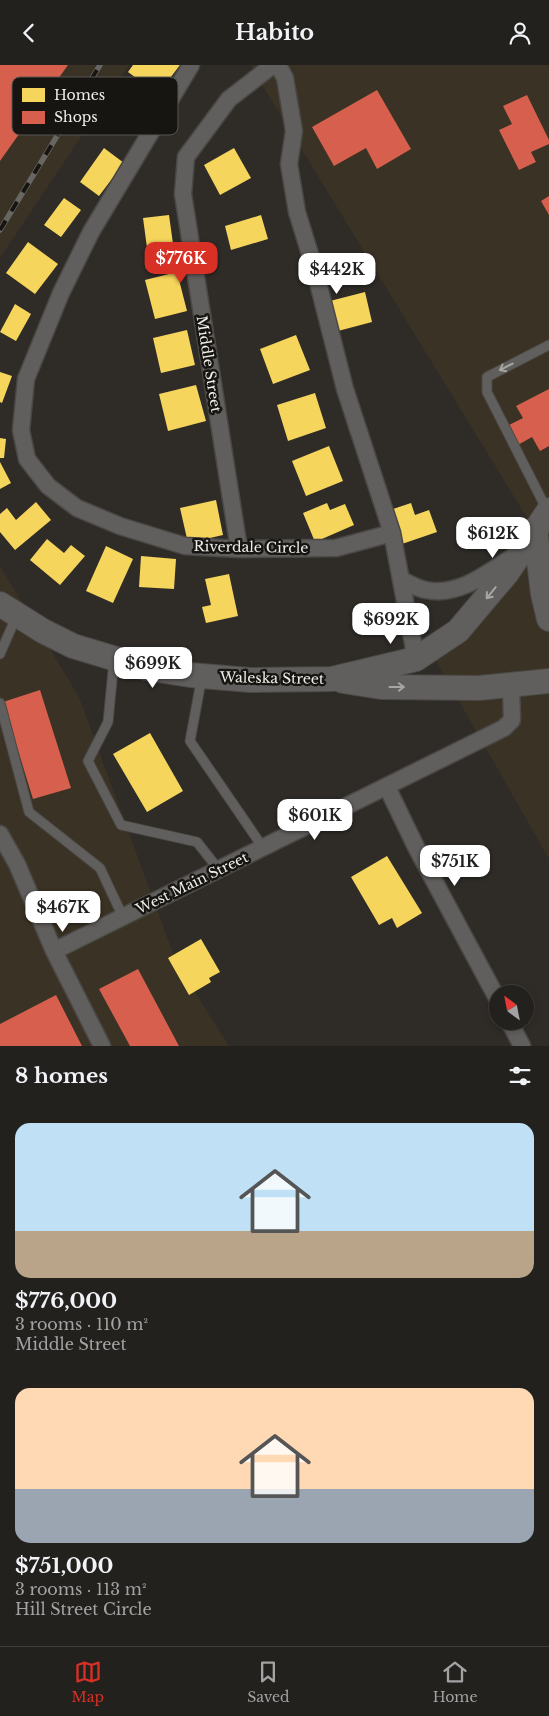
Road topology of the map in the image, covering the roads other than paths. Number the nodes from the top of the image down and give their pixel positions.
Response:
1 (192, 65) edge
2 (274, 65) edge
3 (278, 65) edge
4 (178, 88) edge
5 (150, 135) edge
6 (549, 345) edge
7 (544, 517) edge
8 (392, 533) junction
9 (239, 549) junction
10 (523, 551) junction
11 (401, 580) junction
12 (9, 610) edge
13 (549, 619) edge
14 (0, 654) edge
15 (114, 659) junction
16 (416, 659) junction
17 (202, 675) junction
18 (332, 679) junction
19 (549, 681) edge
20 (511, 685) junction
21 (0, 703) edge
22 (387, 787) junction
23 (0, 834) edge
24 (264, 849) junction
25 (219, 870) junction
26 (123, 917) junction
27 (54, 951) junction
28 (490, 985) edge
29 (514, 1030) edge
30 (102, 1046) edge
31 (522, 1046) edge

1 - 4 street, Riverdale Circle
2 - 9 street, Middle Street
3 - 8 street
5 - 9 street, Riverdale Circle
6 -> 7 lane
7 - 10 main road, Waleska Street
7 - 13 main road
8 - 9 street, Riverdale Circle
8 - 11 street
10 - 11 street
10 -> 16 main road, Waleska Street
11 - 16 street
12 - 14 lane
12 - 15 main road, Waleska Street
15 - 17 main road, Waleska Street
15 - 25 lane
16 - 18 main road, Waleska Street
17 - 18 main road, Waleska Street
17 - 24 lane
18 -> 20 main road
19 - 20 main road
20 - 22 street, West Main Street
21 - 26 lane
22 - 24 street, West Main Street
22 - 28 street
23 - 27 street
24 - 25 street, West Main Street
25 - 26 street, West Main Street
26 - 27 street, West Main Street
27 - 30 street
29 - 31 street

